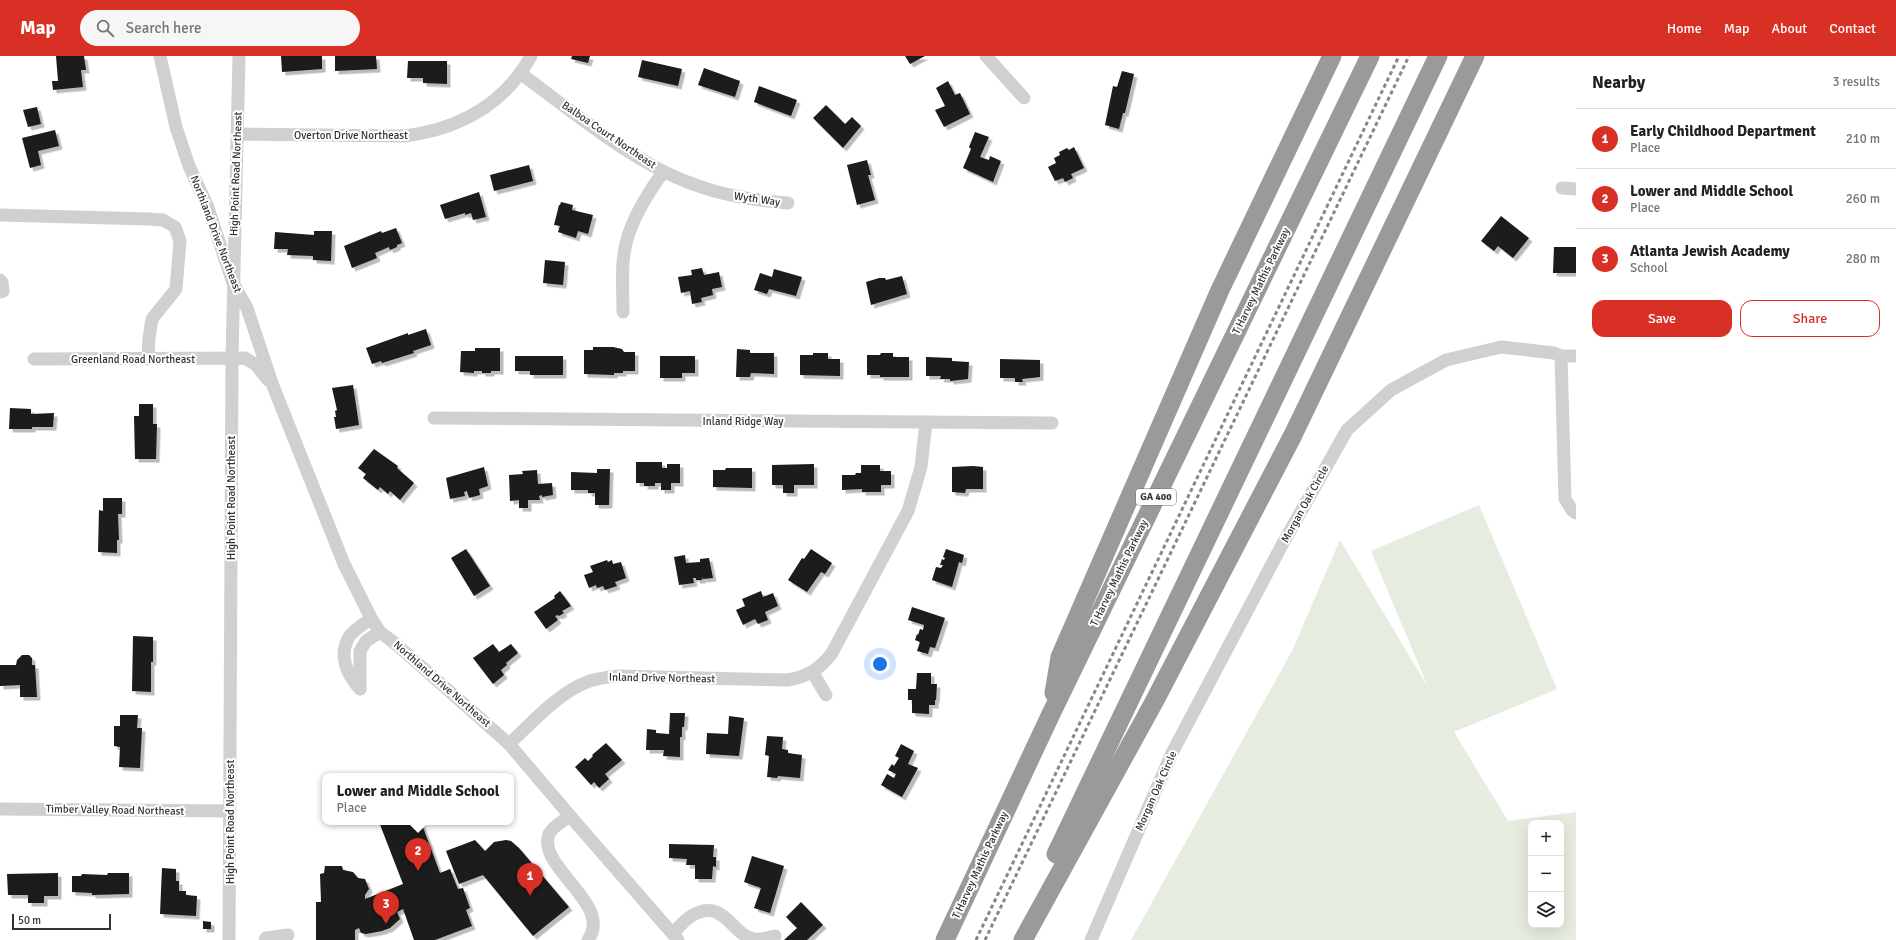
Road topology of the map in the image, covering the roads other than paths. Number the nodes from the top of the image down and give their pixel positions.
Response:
1 (160, 56) edge
2 (239, 56) edge
3 (531, 56) edge
4 (986, 56) edge
5 (1332, 56) edge
6 (1370, 56) edge
7 (1438, 56) edge
8 (1475, 56) edge
9 (1489, 56) edge
10 (520, 73) junction
11 (1024, 98) dead end
12 (238, 134) junction
13 (1425, 162) junction
14 (663, 172) junction
15 (1562, 188) dead end
16 (1576, 189) edge
17 (726, 194) joint
18 (788, 203) dead end
19 (0, 215) edge
20 (0, 280) edge
21 (233, 283) junction
22 (0, 292) edge
23 (623, 312) dead end
24 (1561, 356) junction
25 (1576, 356) edge
26 (232, 358) junction
27 (34, 359) dead end
28 (148, 359) junction
29 (273, 386) junction
30 (434, 418) dead end
31 (926, 422) junction
32 (1052, 423) dead end
33 (1576, 513) edge
34 (371, 618) junction
35 (380, 632) junction
36 (813, 672) junction
37 (826, 694) dead end
38 (1050, 716) junction
39 (509, 744) junction
40 (0, 809) edge
41 (230, 812) junction
42 (570, 816) junction
43 (288, 934) dead end
44 (775, 936) dead end
45 (675, 937) edge
46 (229, 940) edge
47 (265, 940) edge
48 (588, 940) edge
49 (945, 940) edge
50 (1015, 940) edge
51 (1023, 940) edge
52 (1091, 940) edge

1 - 21 street, Northland Drive Northeast
2 - 12 street, High Point Road Northeast
3 - 10 street, Overton Drive Northeast
4 - 11 street
5 - 38 highway
6 - 38 highway, T Harvey Mathis Parkway / GA 400
7 - 50 highway
8 - 13 highway
9 - 13 highway
10 - 12 street, Overton Drive Northeast
10 - 14 street, Balboa Court Northeast
12 - 21 street, High Point Road Northeast
13 - 51 highway
14 - 17 street, Balboa Court Northeast
14 - 23 street
15 - 16 street
17 - 18 street, Wyth Way
19 - 28 street
20 - 22 street
21 - 26 street, High Point Road Northeast
21 - 29 street, Northland Drive Northeast
24 - 25 street, Morgan Oak Circle
24 - 33 street
24 - 52 street, Morgan Oak Circle
26 - 28 street, Greenland Road Northeast
26 - 29 street, Northland Drive Northeast
26 - 41 street, High Point Road Northeast
27 - 28 street, Greenland Road Northeast
29 - 34 street, Northland Drive Northeast
30 - 31 street, Inland Ridge Way
31 - 32 street, Inland Ridge Way
31 - 36 street, Inland Drive Northeast
34 - 35 street, Northland Drive Northeast
34 - 35 street
35 - 39 street, Northland Drive Northeast
36 - 37 street
36 - 39 street, Inland Drive Northeast
38 - 49 highway, T Harvey Mathis Parkway / GA 400
39 - 42 street, Northland Drive Northeast
40 - 41 street, Timber Valley Road Northeast
41 - 46 street, High Point Road Northeast
42 - 45 street, Northland Drive Northeast
42 - 48 street
43 - 47 street
44 - 45 street

